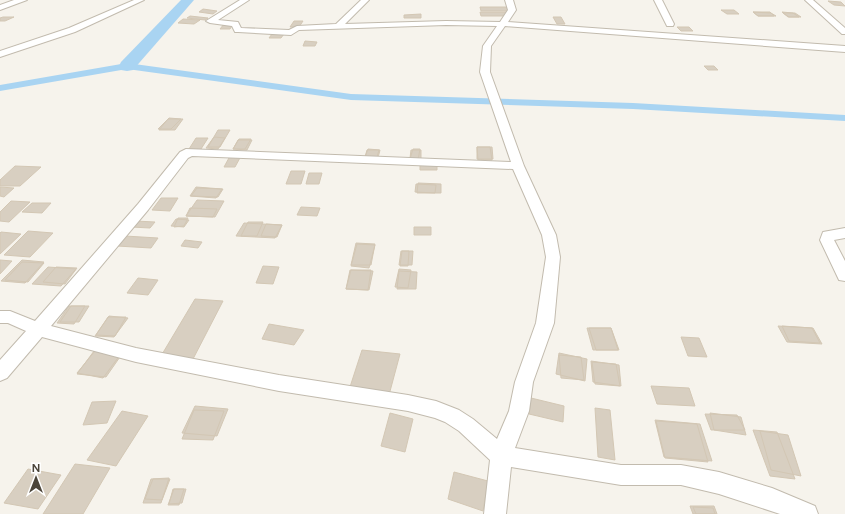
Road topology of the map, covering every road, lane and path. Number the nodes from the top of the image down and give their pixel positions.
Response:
1 (23, 0) edge
2 (140, 0) edge
3 (245, 0) edge
4 (365, 0) edge
5 (509, 0) edge
6 (658, 0) edge
7 (809, 0) edge
8 (0, 8) edge
9 (503, 24) junction
10 (670, 24) dead end
11 (338, 27) junction
12 (845, 32) edge
13 (845, 49) edge
14 (0, 54) edge
15 (518, 166) junction
16 (845, 233) edge
17 (845, 276) edge
18 (0, 317) edge
19 (38, 330) junction
20 (0, 373) edge
21 (501, 456) junction
22 (495, 514) edge
23 (807, 514) edge

1 - 8 street
2 - 14 street
3 - 11 street
4 - 11 street
5 - 9 street
6 - 10 street
7 - 12 street
9 - 11 street
9 - 13 street
9 - 15 street
15 - 19 street
15 - 21 street
16 - 17 street
18 - 19 street
19 - 20 street
19 - 21 street
21 - 22 street
21 - 23 street

